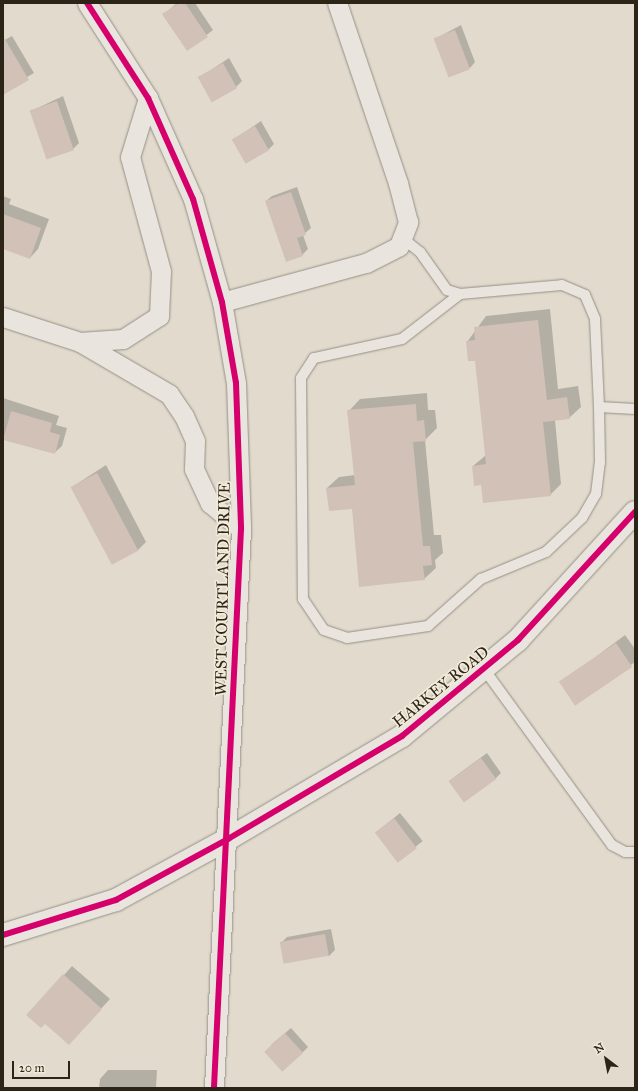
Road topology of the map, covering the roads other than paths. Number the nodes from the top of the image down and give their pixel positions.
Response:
1 (87, 3) edge
2 (337, 3) edge
3 (148, 98) junction
4 (402, 238) junction
5 (460, 294) junction
6 (222, 302) junction
7 (3, 317) edge
8 (80, 342) junction
9 (599, 407) junction
10 (635, 409) edge
11 (635, 512) edge
12 (241, 529) junction
13 (484, 669) junction
14 (228, 839) junction
15 (635, 852) edge
16 (3, 935) edge
17 (214, 1088) edge

1 - 3 street, WEST COURTLAND DRIVE
2 - 4 street
3 - 6 street, WEST COURTLAND DRIVE
3 - 8 street
4 - 5 lane
4 - 6 street
5 - 9 lane
5 - 9 lane
6 - 12 street, WEST COURTLAND DRIVE
7 - 8 street
8 - 12 street
9 - 10 lane
11 - 13 street, HARKEY ROAD
12 - 14 street, WEST COURTLAND DRIVE
13 - 14 street, HARKEY ROAD
13 - 15 lane
14 - 16 street, HARKEY ROAD
14 - 17 street, WEST COURTLAND DRIVE

